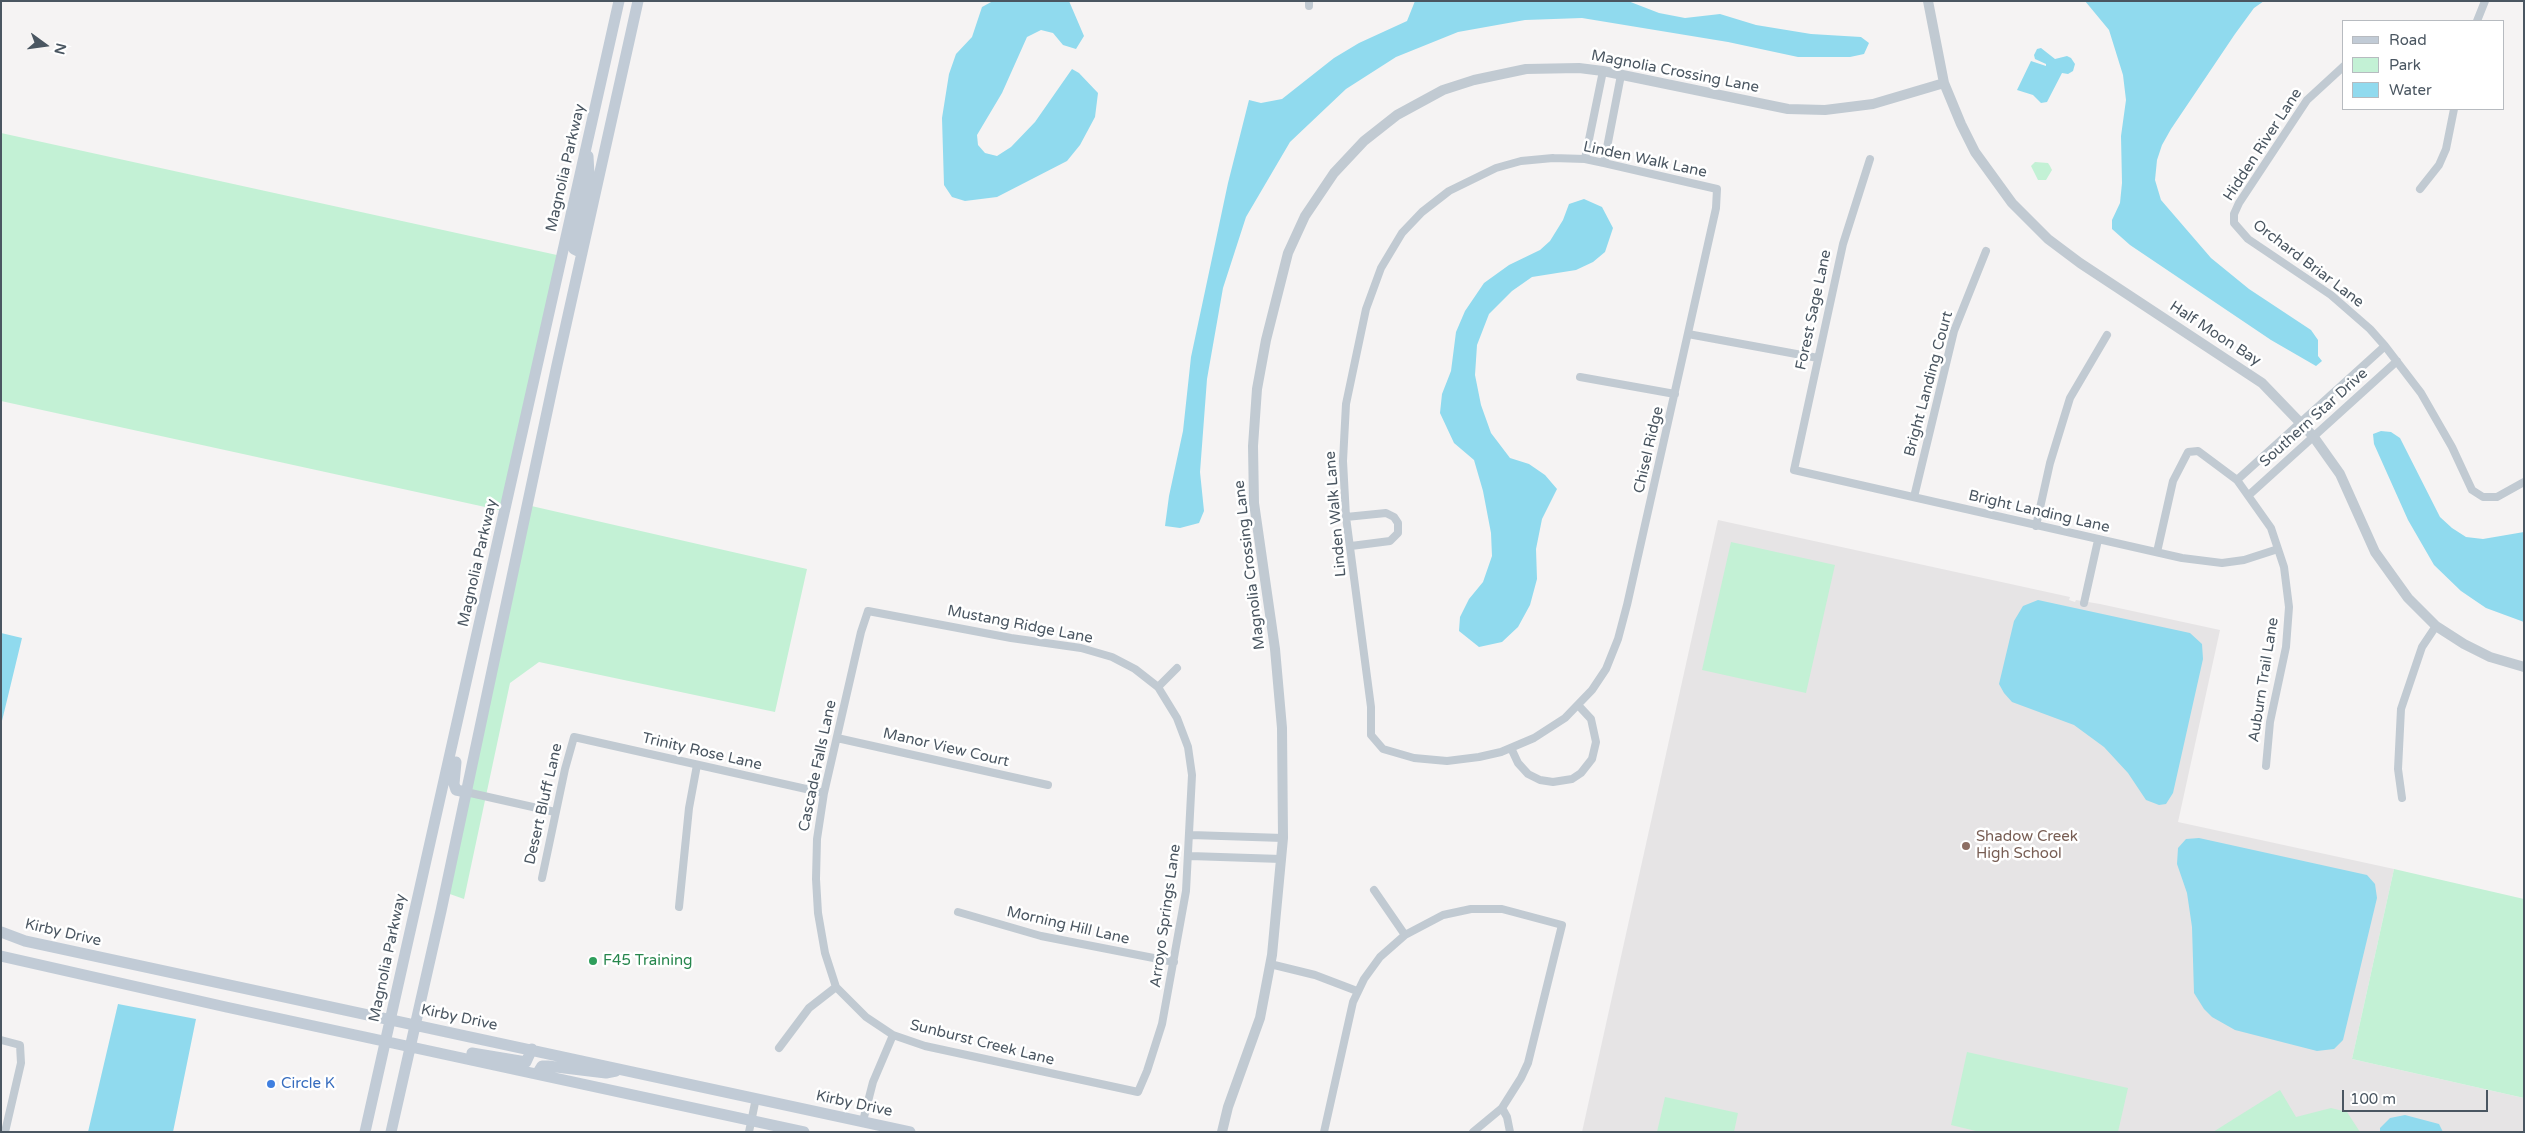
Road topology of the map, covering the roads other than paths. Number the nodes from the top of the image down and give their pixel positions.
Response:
1 (619, 1) edge
2 (638, 1) edge
3 (1928, 1) edge
4 (2486, 1) edge
5 (2477, 20) edge
6 (2342, 68) edge
7 (1603, 72) junction
8 (1621, 75) junction
9 (1944, 83) junction
10 (2454, 110) edge
11 (587, 142) junction
12 (1585, 159) junction
13 (1870, 159) dead end
14 (1604, 163) junction
15 (2420, 189) dead end
16 (1717, 190) joint
17 (2234, 223) joint
18 (1986, 251) dead end
19 (582, 253) junction
20 (1688, 334) junction
21 (2107, 335) dead end
22 (2385, 346) junction
23 (1818, 358) junction
24 (2397, 361) junction
25 (1580, 377) dead end
26 (1675, 394) junction
27 (2300, 422) junction
28 (2313, 436) junction
29 (1794, 470) joint
30 (2237, 480) junction
31 (2524, 482) edge
32 (2248, 495) junction
33 (1914, 497) junction
34 (1346, 517) junction
35 (2036, 526) junction
36 (2098, 540) junction
37 (1351, 546) junction
38 (2278, 549) junction
39 (2157, 552) junction
40 (2084, 603) dead end
41 (868, 611) joint
42 (2436, 626) junction
43 (472, 661) junction
44 (2524, 666) edge
45 (1177, 668) dead end
46 (1158, 688) junction
47 (1578, 704) junction
48 (574, 736) joint
49 (837, 738) junction
50 (1511, 748) junction
51 (1383, 749) joint
52 (697, 765) junction
53 (2266, 766) dead end
54 (1048, 785) dead end
55 (466, 792) junction
56 (824, 793) junction
57 (2402, 798) dead end
58 (555, 812) junction
59 (1191, 835) junction
60 (1283, 838) junction
61 (1190, 856) junction
62 (1281, 859) junction
63 (542, 878) dead end
64 (1374, 890) dead end
65 (679, 908) dead end
66 (958, 912) dead end
67 (1, 932) edge
68 (1405, 935) junction
69 (78, 953) junction
70 (1, 956) edge
71 (1174, 962) junction
72 (1270, 964) junction
73 (73, 973) junction
74 (836, 987) junction
75 (1357, 991) junction
76 (391, 1018) junction
77 (415, 1024) junction
78 (893, 1035) junction
79 (1, 1040) edge
80 (385, 1042) junction
81 (410, 1047) junction
82 (778, 1048) dead end
83 (532, 1049) junction
84 (450, 1056) junction
85 (630, 1070) junction
86 (537, 1074) junction
87 (1138, 1092) joint
88 (756, 1098) junction
89 (1502, 1108) junction
90 (752, 1120) junction
91 (864, 1121) junction
92 (5, 1132) edge
93 (365, 1132) edge
94 (391, 1132) edge
95 (749, 1132) edge
96 (804, 1132) edge
97 (910, 1132) edge
98 (1222, 1132) edge
99 (1324, 1132) edge
100 (1473, 1132) edge
101 (1510, 1132) edge

1 - 11 main road, Magnolia Parkway
2 - 19 main road
3 - 9 street, Half Moon Bay
4 - 5 street
6 - 17 street, Hidden River Lane
7 - 8 street, Magnolia Crossing Lane
7 - 12 street
7 - 60 street, Magnolia Crossing Lane
8 - 9 street, Magnolia Crossing Lane
8 - 14 street
9 - 27 street, Half Moon Bay
10 - 15 street
11 - 19 main road
11 - 43 main road, Magnolia Parkway
12 - 14 street, Linden Walk Lane
12 - 34 street, Linden Walk Lane
13 - 23 street, Forest Sage Lane
14 - 16 street, Linden Walk Lane
16 - 20 street, Chisel Ridge
17 - 22 street, Orchard Briar Lane
18 - 33 street, Bright Landing Court
19 - 55 main road
20 - 23 street
20 - 26 street, Chisel Ridge
21 - 35 street
22 - 24 street, Orchard Briar Lane
22 - 27 street, Southern Star Drive
23 - 29 street, Forest Sage Lane
24 - 28 street, Southern Star Drive
24 - 31 street, Orchard Briar Lane
25 - 26 street
26 - 47 street, Chisel Ridge
27 - 28 street, Half Moon Bay
27 - 30 street, Southern Star Drive
28 - 32 street, Southern Star Drive
28 - 42 street, Half Moon Bay
29 - 33 street, Bright Landing Lane
30 - 32 street, Auburn Trail Lane
30 - 39 street, Auburn Trail Lane
32 - 38 street, Auburn Trail Lane
33 - 35 street, Bright Landing Lane
34 - 37 street, Linden Walk Lane
34 - 37 street
35 - 36 street, Bright Landing Lane
36 - 39 street, Bright Landing Lane
36 - 40 street
37 - 51 street, Linden Walk Lane
38 - 39 street, Bright Landing Lane
38 - 53 street, Auburn Trail Lane
41 - 46 street, Mustang Ridge Lane
41 - 49 street, Cascade Falls Lane
42 - 44 street, Half Moon Bay
42 - 57 street
43 - 55 main road
43 - 76 main road, Magnolia Parkway
45 - 46 street
46 - 59 street, Arroyo Springs Lane
47 - 50 street, Chisel Ridge
47 - 50 street
48 - 52 street, Trinity Rose Lane
48 - 58 street, Desert Bluff Lane
49 - 54 street, Manor View Court
49 - 56 street, Cascade Falls Lane
50 - 51 street, Chisel Ridge
52 - 56 street, Trinity Rose Lane
52 - 65 street
55 - 58 street
55 - 77 main road
56 - 74 street, Cascade Falls Lane
58 - 63 street, Desert Bluff Lane
59 - 60 street
59 - 61 street, Arroyo Springs Lane
60 - 62 street, Magnolia Crossing Lane
61 - 62 street
61 - 71 street, Arroyo Springs Lane
62 - 72 street, Magnolia Crossing Lane
64 - 68 street
66 - 71 street, Morning Hill Lane
67 - 69 main road, Kirby Drive
68 - 75 street
68 - 89 street
69 - 73 main road
69 - 76 main road, Kirby Drive
70 - 73 main road
71 - 87 street, Arroyo Springs Lane
72 - 75 street
72 - 98 street, Magnolia Crossing Lane
73 - 80 main road
74 - 78 street, Sunburst Creek Lane
74 - 82 street
75 - 99 street
76 - 77 main road, Kirby Drive
76 - 80 main road, Magnolia Parkway
77 - 81 main road
77 - 83 main road, Kirby Drive
78 - 87 street, Sunburst Creek Lane
78 - 91 street
79 - 92 street
80 - 81 main road
80 - 93 main road, Magnolia Parkway
81 - 84 main road
81 - 94 main road
83 - 84 main road
83 - 85 main road, Kirby Drive
84 - 86 main road
85 - 86 main road
85 - 88 main road, Kirby Drive
86 - 90 main road
88 - 90 street
88 - 91 main road, Kirby Drive
89 - 100 street
89 - 101 street
90 - 95 street
90 - 96 main road
91 - 97 main road, Kirby Drive

